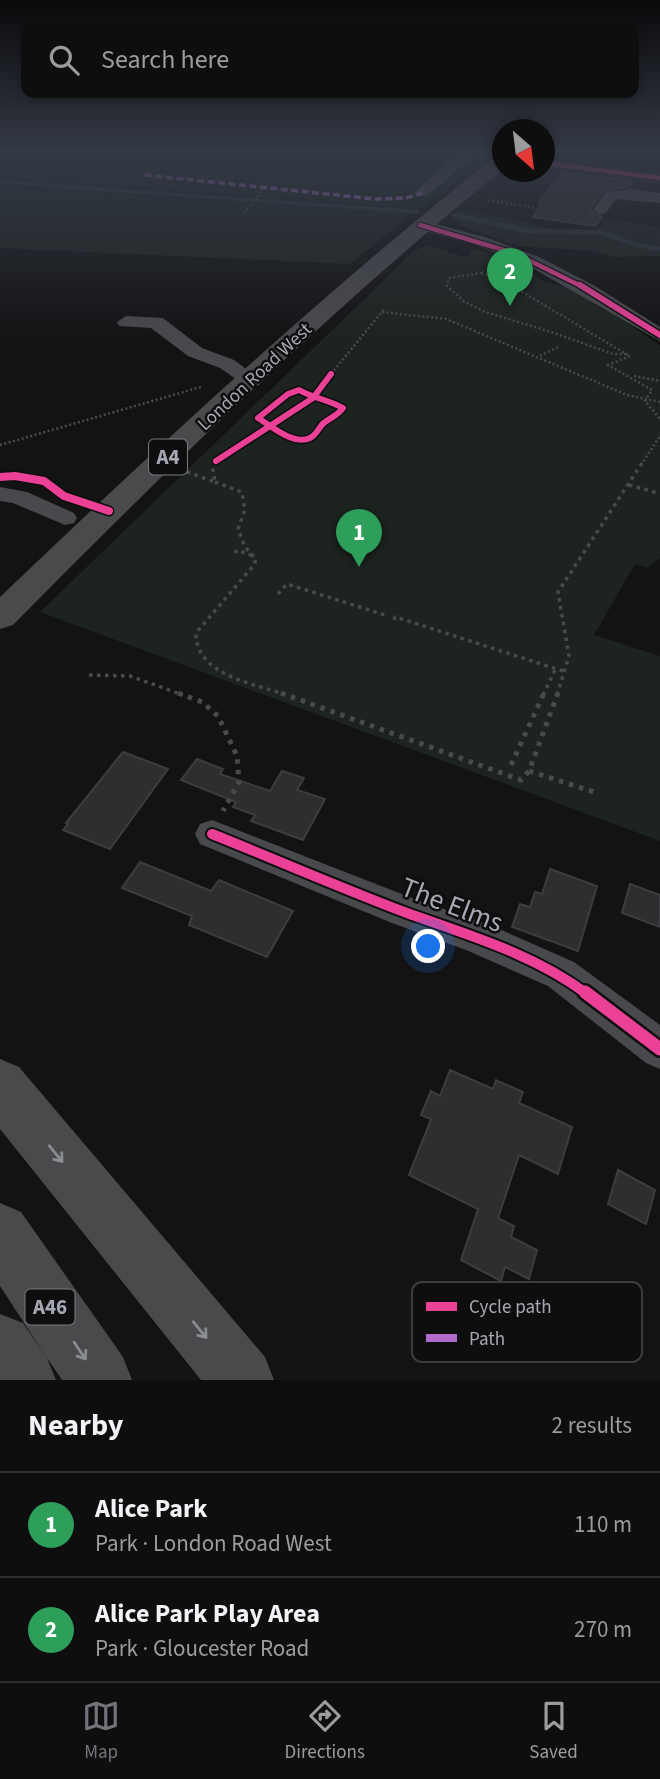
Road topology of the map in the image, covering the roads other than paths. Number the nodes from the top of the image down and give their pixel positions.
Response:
1 (434, 213) edge
2 (420, 225) junction
3 (126, 322) dead end
4 (660, 335) edge
5 (249, 383) junction
6 (0, 494) edge
7 (71, 529) junction
8 (0, 617) edge
9 (212, 834) road end
10 (660, 1049) edge
11 (0, 1086) edge
12 (0, 1233) edge
13 (0, 1346) edge
14 (24, 1380) edge
15 (100, 1380) edge
16 (242, 1380) edge

1 - 2 highway, London Road West / A4
2 - 4 street
2 - 5 highway, London Road West / A4
3 - 5 street
5 - 7 highway, London Road West / A4
6 - 7 street
7 - 8 highway, London Road West / A4
9 - 10 street, The Elms
11 -> 16 highway
12 -> 15 highway, A46
13 - 14 highway, A46

